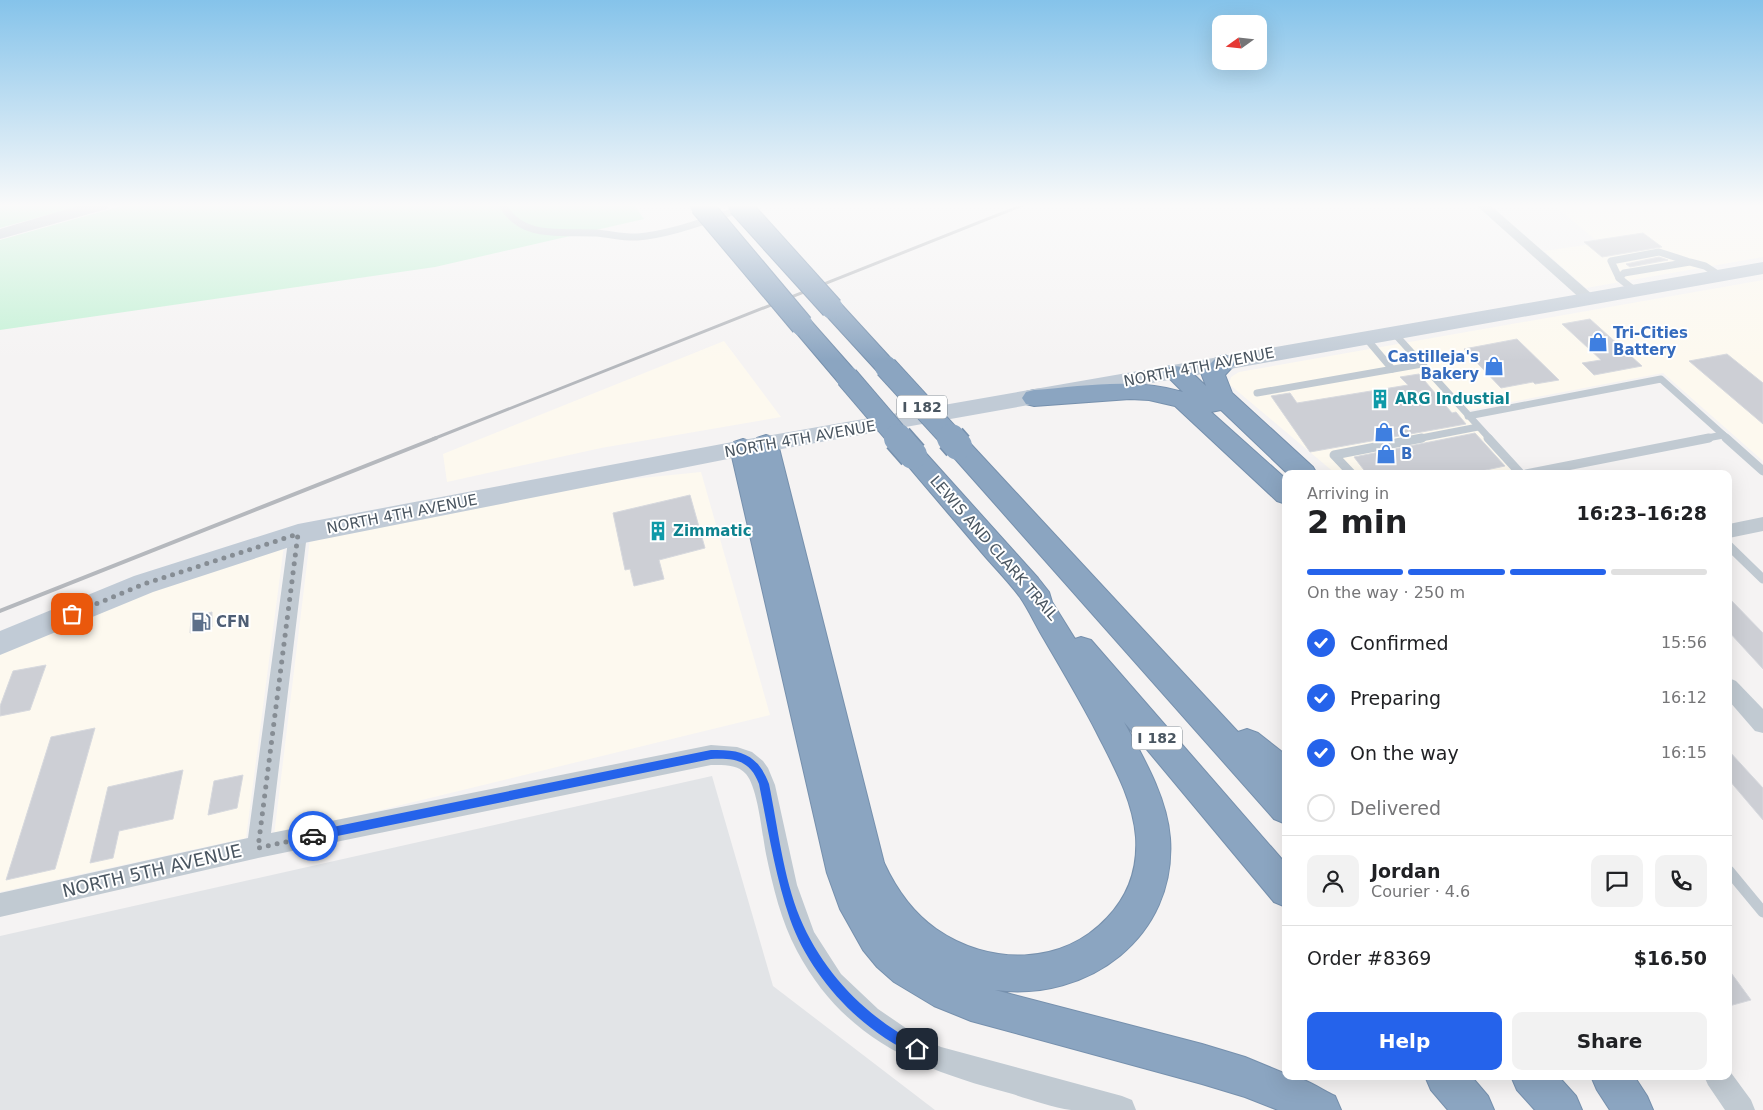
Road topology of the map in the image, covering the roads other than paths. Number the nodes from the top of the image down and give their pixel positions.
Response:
1 (745, 257) edge
2 (786, 257) edge
3 (1541, 257) edge
4 (1634, 257) edge
5 (1650, 257) edge
6 (1674, 257) edge
7 (1628, 258) junction
8 (1614, 260) junction
9 (1690, 262) junction
10 (1676, 264) junction
11 (1660, 267) junction
12 (1763, 268) edge
13 (1644, 270) junction
14 (1719, 275) junction
15 (1626, 284) junction
16 (1588, 298) junction
17 (1393, 332) junction
18 (1365, 337) junction
19 (1224, 363) junction
20 (1422, 364) junction
21 (1392, 369) junction
22 (1175, 372) junction
23 (1257, 393) dead end
24 (1034, 398) junction
25 (1183, 400) junction
26 (1468, 416) junction
27 (1478, 427) junction
28 (1723, 435) junction
29 (754, 446) junction
30 (1288, 470) edge
31 (1300, 470) edge
32 (1348, 470) edge
33 (1517, 470) edge
34 (1546, 470) edge
35 (1763, 471) edge
36 (1282, 490) edge
37 (1763, 524) edge
38 (1732, 530) edge
39 (298, 534) junction
40 (1732, 549) edge
41 (1763, 579) edge
42 (1028, 586) junction
43 (0, 643) edge
44 (1147, 656) junction
45 (1732, 690) edge
46 (1763, 724) edge
47 (1282, 771) edge
48 (1282, 804) edge
49 (258, 848) junction
50 (1732, 875) edge
51 (1282, 885) edge
52 (0, 905) edge
53 (1763, 912) edge
54 (1448, 1080) edge
55 (1535, 1080) edge
56 (1614, 1080) edge
57 (1720, 1080) edge
58 (1122, 1110) edge
59 (1321, 1110) edge
60 (1474, 1110) edge
61 (1562, 1110) edge
62 (1633, 1110) edge
63 (1741, 1110) edge

1 - 42 highway, LEWIS AND CLARK TRAIL / I 182, bridge
2 - 44 highway, I 182, bridge
3 - 16 street
4 - 7 lane
5 - 10 lane
6 - 9 lane
7 - 8 lane
7 - 11 lane
8 - 13 lane
8 - 15 lane
9 - 10 lane
9 - 14 lane
10 - 11 lane
11 - 13 lane
12 - 14 main road, NORTH 4TH AVENUE
13 - 15 lane
14 - 15 main road, NORTH 4TH AVENUE
15 - 16 main road, NORTH 4TH AVENUE
16 - 17 main road, NORTH 4TH AVENUE
17 - 18 main road, NORTH 4TH AVENUE
17 - 20 lane
18 - 19 main road, NORTH 4TH AVENUE
18 - 21 lane
19 - 22 main road, NORTH 4TH AVENUE
19 - 31 highway
20 - 21 lane
20 - 26 lane
21 - 23 lane
22 - 24 main road, NORTH 4TH AVENUE
22 - 25 highway
22 - 30 highway
24 - 25 highway
24 - 29 main road, NORTH 4TH AVENUE
25 - 36 highway
26 - 27 lane
26 - 28 lane
27 - 32 lane
27 - 33 lane
28 - 34 lane
28 - 35 lane
29 - 39 main road, NORTH 4TH AVENUE
29 - 42 highway
29 - 59 highway
37 - 38 street
39 - 43 main road, NORTH 4TH AVENUE
39 - 49 street
40 - 41 lane
42 - 51 highway, LEWIS AND CLARK TRAIL / I 182
44 - 47 highway
44 - 48 highway, I 182
45 - 46 street
49 - 52 street, NORTH 5TH AVENUE
49 - 58 street, NORTH 5TH AVENUE
50 - 53 lane
54 - 60 highway
55 - 61 highway
56 - 62 highway
57 - 63 street

